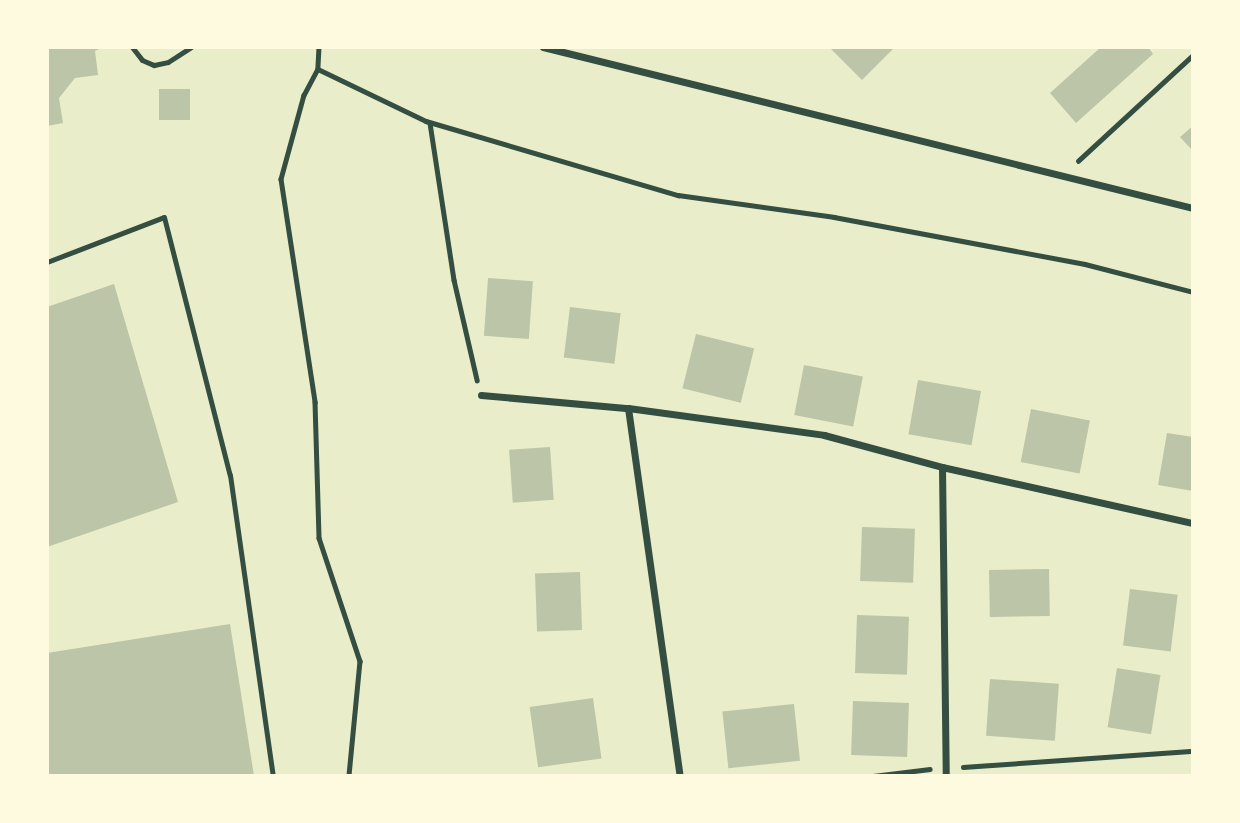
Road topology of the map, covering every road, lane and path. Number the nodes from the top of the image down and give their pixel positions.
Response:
1 (132, 47) edge
2 (191, 47) edge
3 (319, 47) edge
4 (543, 47) edge
5 (182, 51) edge
6 (1193, 55) edge
7 (318, 69) junction
8 (430, 122) junction
9 (1068, 177) junction
10 (1193, 208) edge
11 (47, 262) edge
12 (1193, 292) edge
13 (481, 395) joint
14 (628, 408) junction
15 (942, 467) junction
16 (1193, 523) edge
17 (1193, 751) edge
18 (946, 772) edge
19 (273, 776) edge
20 (348, 776) edge
21 (680, 776) edge
22 (873, 776) edge

1 - 5 lane
2 - 5 lane
3 - 7 path
4 - 9 street
6 - 9 path
7 - 8 path
7 - 20 path
8 - 12 path
8 - 13 path
9 - 10 street
11 - 19 lane
13 - 14 street
14 - 15 street
14 - 21 street
15 - 16 street
15 - 18 street
17 - 18 path
18 - 22 path

